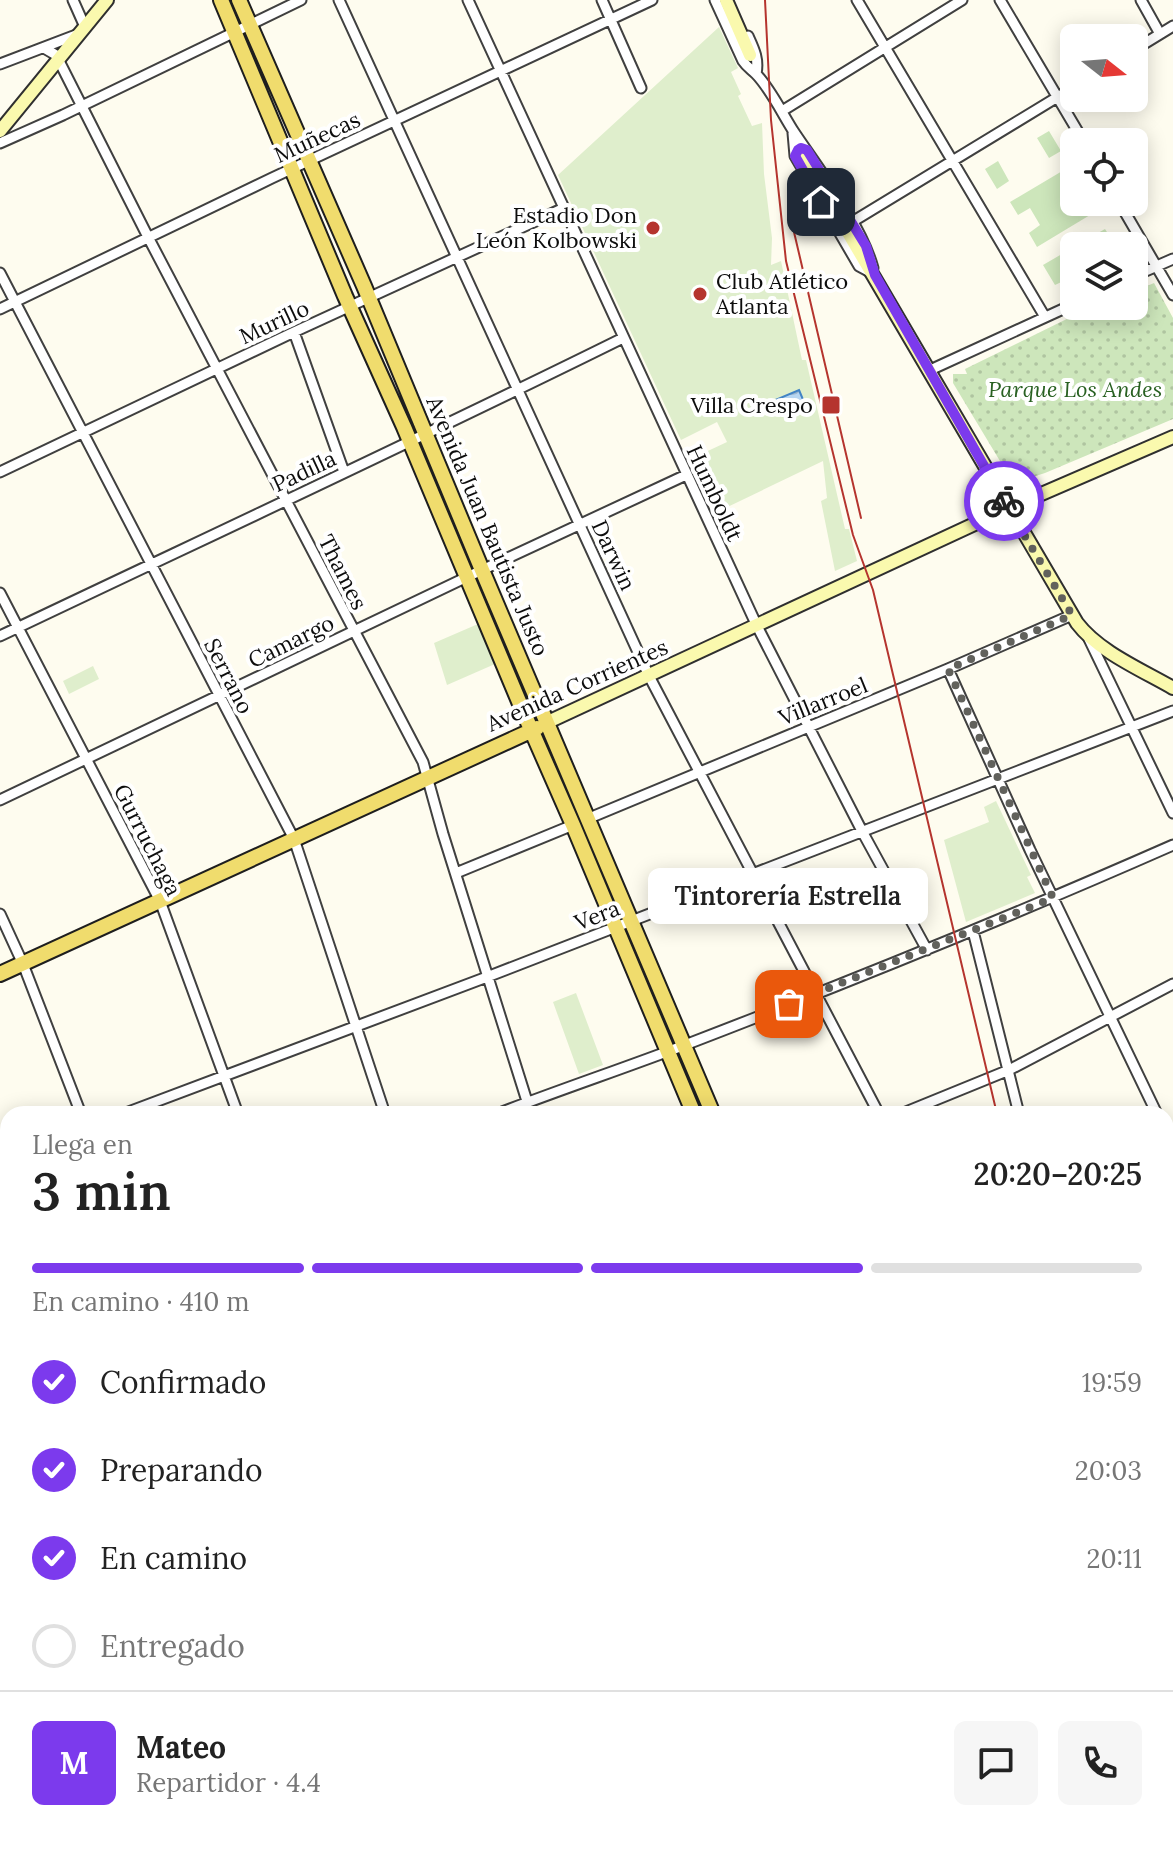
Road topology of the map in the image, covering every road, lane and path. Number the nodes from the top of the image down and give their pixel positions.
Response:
1 (73, 0) edge
2 (107, 0) edge
3 (221, 0) edge
4 (239, 0) edge
5 (301, 0) edge
6 (339, 0) edge
7 (468, 0) edge
8 (602, 0) edge
9 (652, 0) edge
10 (715, 0) edge
11 (729, 0) edge
12 (857, 0) edge
13 (962, 0) edge
14 (1000, 0) edge
15 (1141, 0) edge
16 (610, 19) junction
17 (249, 24) junction
18 (1173, 26) edge
19 (82, 30) junction
20 (235, 32) junction
21 (1160, 34) junction
22 (1148, 41) edge
23 (884, 47) junction
24 (44, 48) junction
25 (750, 57) junction
26 (0, 64) edge
27 (58, 66) junction
28 (501, 70) junction
29 (641, 88) dead end
30 (1058, 96) junction
31 (81, 107) junction
32 (782, 111) junction
33 (395, 120) junction
34 (1076, 128) edge
35 (0, 131) edge
36 (0, 143) edge
37 (802, 154) junction
38 (309, 160) junction
39 (951, 162) junction
40 (293, 168) junction
41 (564, 208) junction
42 (1127, 216) edge
43 (852, 222) junction
44 (148, 237) junction
45 (457, 256) junction
46 (1173, 259) edge
47 (1156, 266) junction
48 (1148, 270) edge
49 (0, 273) edge
50 (875, 275) junction
51 (1173, 295) edge
52 (369, 298) junction
53 (16, 302) junction
54 (350, 307) junction
55 (0, 309) edge
56 (1060, 310) edge
57 (1045, 317) junction
58 (294, 332) junction
59 (623, 338) junction
60 (218, 369) junction
61 (928, 371) junction
62 (518, 390) junction
63 (83, 432) junction
64 (426, 435) junction
65 (1173, 437) edge
66 (410, 442) junction
67 (0, 472) edge
68 (344, 472) junction
69 (686, 475) junction
70 (286, 499) junction
71 (1009, 508) junction
72 (580, 524) junction
73 (151, 565) junction
74 (482, 570) junction
75 (467, 577) junction
76 (0, 593) edge
77 (1072, 615) junction
78 (757, 626) junction
79 (18, 627) junction
80 (354, 631) junction
81 (0, 636) edge
82 (1088, 636) junction
83 (948, 669) junction
84 (649, 676) junction
85 (1173, 688) edge
86 (219, 696) junction
87 (1173, 711) edge
88 (548, 722) junction
89 (809, 726) junction
90 (1131, 727) junction
91 (531, 730) junction
92 (87, 758) junction
93 (699, 772) junction
94 (427, 777) junction
95 (998, 780) junction
96 (0, 800) edge
97 (1173, 813) edge
98 (580, 822) junction
99 (863, 833) junction
100 (294, 839) junction
101 (1173, 845) edge
102 (456, 873) junction
103 (753, 874) junction
104 (1053, 898) junction
105 (160, 901) junction
106 (0, 914) edge
107 (632, 920) junction
108 (616, 927) junction
109 (973, 931) junction
110 (927, 950) junction
111 (23, 964) junction
112 (0, 974) edge
113 (487, 977) junction
114 (1173, 984) edge
115 (816, 994) junction
116 (1110, 1016) junction
117 (356, 1026) junction
118 (683, 1046) junction
119 (668, 1051) junction
120 (1009, 1070) junction
121 (224, 1075) junction
122 (527, 1102) junction
123 (78, 1106) edge
124 (144, 1106) edge
125 (235, 1106) edge
126 (382, 1106) edge
127 (517, 1106) edge
128 (528, 1106) edge
129 (691, 1106) edge
130 (709, 1106) edge
131 (875, 1106) edge
132 (921, 1106) edge
133 (1017, 1106) edge
134 (1153, 1106) edge

1 - 19 street
2 - 19 main road
3 - 20 main road, Avenida Juan Bautista Justo
4 - 17 main road, Avenida Juan Bautista Justo
5 - 17 street
6 - 33 street, Darwin
7 - 28 street, Humboldt
8 - 16 street
9 - 16 street, Muñecas
10 - 25 street
11 - 25 main road
12 - 23 street
13 - 23 street
14 - 30 street
15 - 21 street
16 - 28 street, Muñecas
16 - 29 street
17 - 20 street
17 - 38 main road, Avenida Juan Bautista Justo
18 - 21 street
19 - 24 street
19 - 27 main road
20 - 31 street
20 - 40 main road, Avenida Juan Bautista Justo
21 - 22 street
23 - 32 street
23 - 39 street
24 - 26 street
24 - 27 street
25 - 32 street
27 - 31 street, Thames
27 - 35 main road
28 - 33 street, Muñecas
28 - 41 street, Humboldt
30 - 34 street
30 - 39 street
31 - 36 street
31 - 44 street, Thames
32 - 37 street
33 - 38 street, Muñecas
33 - 45 street, Darwin
37 - 43 street
37 - 50 main road
38 - 40 street, Muñecas
38 - 52 main road, Avenida Juan Bautista Justo
39 - 43 street
39 - 57 street
40 - 44 street, Muñecas
40 - 54 main road, Avenida Juan Bautista Justo
41 - 45 street, Murillo
41 - 59 street, Humboldt
42 - 47 street
43 - 50 street
44 - 53 street, Muñecas
44 - 60 street, Thames
45 - 52 street, Murillo
45 - 62 street, Darwin
46 - 47 street
47 - 48 street
47 - 51 street
49 - 53 street, Serrano
50 - 61 main road
52 - 54 street, Murillo
52 - 64 main road, Avenida Juan Bautista Justo
53 - 55 street, Muñecas
53 - 63 street, Serrano
54 - 58 street, Murillo
54 - 66 main road, Avenida Juan Bautista Justo
56 - 57 street
57 - 61 street
58 - 60 street, Murillo
58 - 68 street
59 - 62 street, Padilla
59 - 69 street, Humboldt
60 - 63 street, Murillo
60 - 70 street, Thames
61 - 71 main road
62 - 64 street, Padilla
62 - 72 street, Darwin
63 - 67 street, Murillo
63 - 73 street, Serrano
64 - 66 street, Padilla
64 - 74 main road, Avenida Juan Bautista Justo
65 - 71 main road, Avenida Corrientes
66 - 68 street, Padilla
66 - 75 main road, Avenida Juan Bautista Justo
68 - 70 street, Padilla
69 - 72 street, Camargo
69 - 78 street, Humboldt
70 - 73 street, Padilla
70 - 80 street, Thames
71 - 77 main road
71 - 78 main road, Avenida Corrientes
72 - 74 street, Camargo
72 - 84 street, Darwin
73 - 79 street, Padilla
73 - 86 street, Serrano
74 - 75 street, Camargo
74 - 88 main road, Avenida Juan Bautista Justo
75 - 80 street, Camargo
75 - 91 main road, Avenida Juan Bautista Justo
76 - 79 street, Gurruchaga
77 - 82 main road
77 - 83 street, Villarroel
78 - 84 main road, Avenida Corrientes
78 - 89 street, Humboldt
79 - 81 street, Padilla
79 - 92 street, Gurruchaga
80 - 86 street, Camargo
80 - 94 street, Thames
82 - 85 main road
82 - 90 street
83 - 89 street, Villarroel
83 - 95 street
84 - 88 main road, Avenida Corrientes
84 - 93 street, Darwin
86 - 92 street, Camargo
86 - 100 street, Serrano
87 - 90 street, Vera
88 - 91 main road, Avenida Corrientes
88 - 98 main road, Avenida Juan Bautista Justo
89 - 93 street, Villarroel
89 - 99 street, Humboldt
90 - 95 street, Vera
90 - 97 street
91 - 94 main road, Avenida Corrientes
91 - 98 main road, Avenida Juan Bautista Justo
92 - 96 street, Camargo
92 - 105 street, Gurruchaga
93 - 98 street, Villarroel
93 - 103 street, Darwin
94 - 100 main road, Avenida Corrientes
94 - 102 street, Thames
95 - 99 street, Vera
95 - 104 street
98 - 102 street, Villarroel
98 - 107 main road, Avenida Juan Bautista Justo
98 - 108 main road, Avenida Juan Bautista Justo
99 - 103 street, Vera
99 - 110 street, Humboldt
100 - 105 main road, Avenida Corrientes
100 - 117 street, Serrano
101 - 104 street
102 - 113 street, Thames
103 - 107 street, Vera
103 - 115 street, Darwin
104 - 109 street
104 - 116 street
105 - 111 main road, Avenida Corrientes
105 - 121 street, Gurruchaga
106 - 111 street
107 - 108 street, Vera
107 - 118 main road, Avenida Juan Bautista Justo
108 - 113 street, Vera
108 - 119 main road, Avenida Juan Bautista Justo
109 - 110 street
109 - 120 street
110 - 115 street
111 - 112 main road, Avenida Corrientes
111 - 123 street
113 - 117 street, Vera
113 - 122 street, Thames
114 - 116 street
115 - 118 street
115 - 131 street, Darwin
116 - 120 street
116 - 134 street
117 - 121 street, Vera
117 - 126 street, Serrano
118 - 119 street
118 - 130 main road, Avenida Juan Bautista Justo
119 - 122 street
119 - 129 main road, Avenida Juan Bautista Justo
120 - 132 street
120 - 133 street
121 - 124 street, Vera
121 - 125 street, Gurruchaga
122 - 127 street
122 - 128 street, Thames

